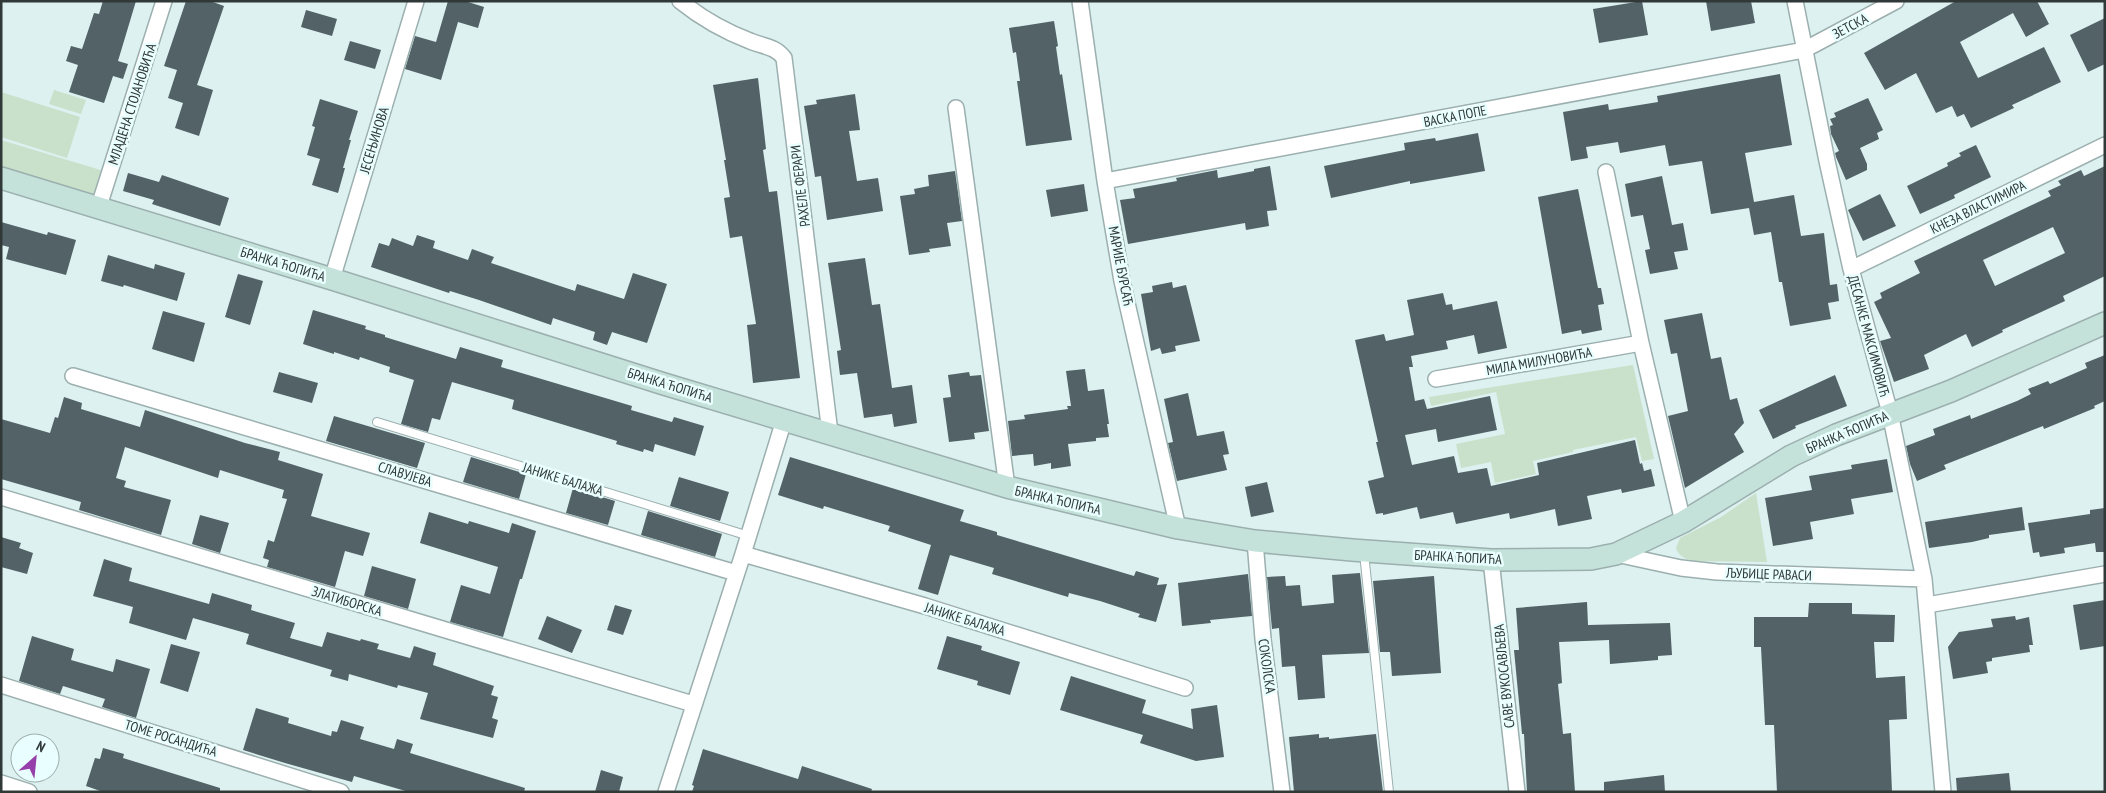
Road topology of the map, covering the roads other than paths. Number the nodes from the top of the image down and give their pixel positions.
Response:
1 (164, 1) edge
2 (416, 1) edge
3 (680, 1) edge
4 (1080, 1) edge
5 (1795, 1) edge
6 (1896, 1) edge
7 (1804, 50) junction
8 (956, 108) dead end
9 (2105, 145) edge
10 (1606, 172) dead end
11 (1, 178) edge
12 (1105, 181) junction
13 (99, 206) junction
14 (1851, 269) junction
15 (332, 279) junction
16 (2105, 323) edge
17 (1641, 343) junction
18 (73, 376) dead end
19 (1436, 379) dead end
20 (1890, 413) junction
21 (784, 420) junction
22 (377, 422) dead end
23 (830, 433) junction
24 (1007, 487) junction
25 (1, 497) edge
26 (1683, 522) junction
27 (1178, 528) junction
28 (749, 536) junction
29 (1255, 540) junction
30 (1364, 551) junction
31 (743, 554) junction
32 (1616, 554) junction
33 (1491, 560) junction
34 (736, 573) junction
35 (2105, 574) edge
36 (1924, 579) junction
37 (1927, 605) junction
38 (1, 685) edge
39 (1185, 688) dead end
40 (694, 704) junction
41 (1, 783) edge
42 (28, 792) edge
43 (341, 792) edge
44 (666, 792) edge
45 (1282, 792) edge
46 (1389, 792) edge
47 (1517, 792) edge
48 (1943, 792) edge

1 - 13 street, МЛАДЕНА СТОЈАНОВИЋА
2 - 15 street, ЈЕСЕЊИНОВА
3 - 23 street, РАХЕЛЕ ФЕРАРИ
4 - 12 street, МАРИЈЕ БУРСАЋ
5 - 7 street, ДЕСАНКЕ МАКСИМОВИЋ
6 - 7 street, ЗЕТСКА
7 - 12 street, ВАСКА ПОПЕ
7 - 14 street, ДЕСАНКЕ МАКСИМОВИЋ
8 - 24 street
9 - 14 street, КНЕЗА ВЛАСТИМИРА
10 - 17 street
11 - 13 street, БРАНКА ЋОПИЋА
12 - 27 street, МАРИЈЕ БУРСАЋ
13 - 15 street, БРАНКА ЋОПИЋА
14 - 20 street, ДЕСАНКЕ МАКСИМОВИЋ
15 - 21 street, БРАНКА ЋОПИЋА
16 - 20 street, БРАНКА ЋОПИЋА
17 - 19 street, МИЛА МИЛУНОВИЋА
17 - 26 street
18 - 34 street, СЛАВУЈЕВА
20 - 26 street, БРАНКА ЋОПИЋА
20 - 36 street, ДЕСАНКЕ МАКСИМОВИЋ
21 - 23 street, БРАНКА ЋОПИЋА
21 - 28 street
22 - 28 lane, ЈАНИКЕ БАЛАЖА
23 - 24 street, БРАНКА ЋОПИЋА
24 - 27 street, БРАНКА ЋОПИЋА
25 - 40 street, ЗЛАТИБОРСКА
26 - 32 street, БРАНКА ЋОПИЋА
27 - 29 street, БРАНКА ЋОПИЋА
28 - 31 street
29 - 30 street, БРАНКА ЋОПИЋА
29 - 45 street, СОКОЛСКА
30 - 33 street, БРАНКА ЋОПИЋА
30 - 46 lane
31 - 34 street
31 - 39 street, ЈАНИКЕ БАЛАЖА
32 - 33 street, БРАНКА ЋОПИЋА
32 - 36 street, ЉУБИЦЕ РАВАСИ
33 - 47 street, САВЕ ВУКОСАВЉЕВА
34 - 40 street
35 - 37 street
36 - 37 street, ДЕСАНКЕ МАКСИМОВИЋ
37 - 48 street, ДЕСАНКЕ МАКСИМОВИЋ
38 - 43 street, ТОМЕ РОСАНДИЋА
40 - 44 street
41 - 42 street

